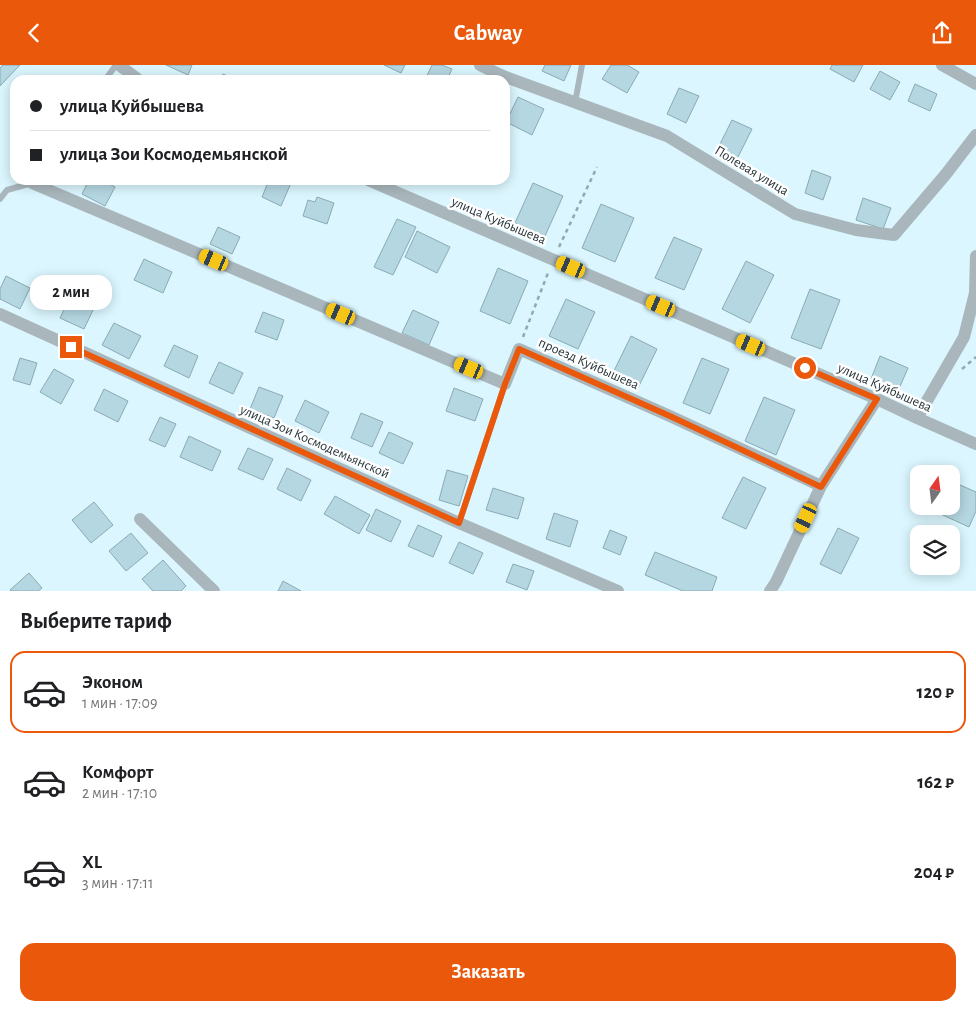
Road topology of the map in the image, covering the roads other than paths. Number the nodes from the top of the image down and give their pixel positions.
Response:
1 (118, 65) edge
2 (480, 65) edge
3 (582, 65) edge
4 (942, 65) edge
5 (109, 75) edge
6 (132, 75) edge
7 (501, 75) edge
8 (510, 79) edge
9 (976, 83) edge
10 (575, 103) junction
11 (976, 135) edge
12 (21, 185) edge
13 (42, 185) edge
14 (380, 185) edge
15 (0, 199) edge
16 (976, 256) edge
17 (0, 314) edge
18 (505, 384) junction
19 (877, 399) junction
20 (917, 418) junction
21 (976, 444) edge
22 (821, 487) junction
23 (140, 519) dead end
24 (459, 523) junction
25 (214, 591) edge
26 (618, 591) edge
27 (770, 591) edge

1 - 5 lane
1 - 6 street
2 - 7 street, Полевая улица
3 - 10 lane
4 - 9 street
8 - 10 street, Полевая улица
10 - 11 street, Полевая улица
12 - 15 lane
13 - 18 street
14 - 19 street, улица Куйбышева
16 - 20 street
17 - 24 street, улица Зои Космодемьянской
18 - 22 street, проезд Куйбышева
18 - 24 lane
19 - 20 street, улица Куйбышева
19 - 22 street
20 - 21 street, улица Куйбышева
22 - 27 street
23 - 25 street
24 - 26 street, улица Зои Космодемьянской

